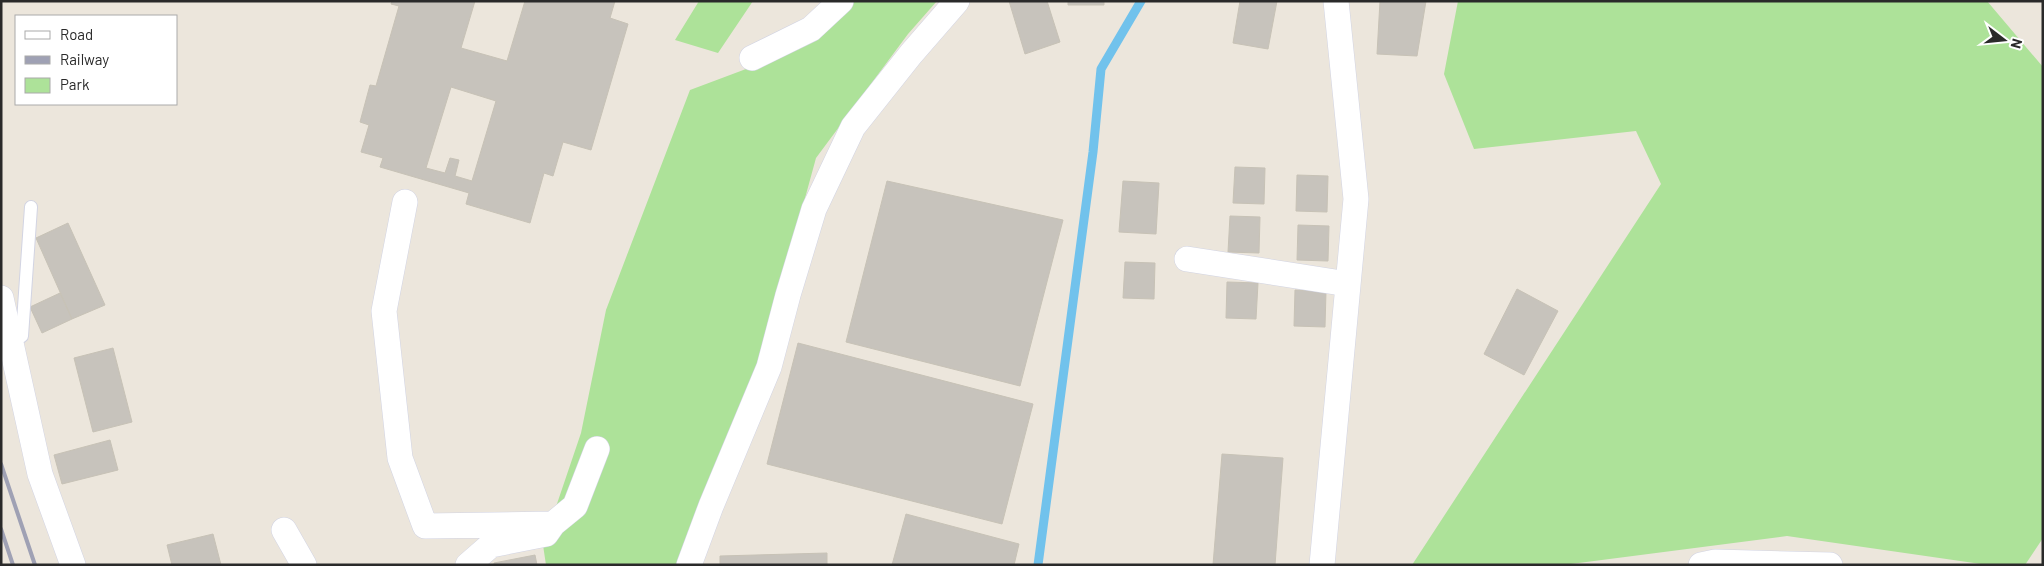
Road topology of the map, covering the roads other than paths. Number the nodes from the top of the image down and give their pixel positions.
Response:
1 (841, 1) edge
2 (957, 1) edge
3 (1336, 1) edge
4 (752, 58) dead end
5 (405, 202) dead end
6 (31, 207) dead end
7 (1186, 259) dead end
8 (1348, 284) junction
9 (1, 298) edge
10 (11, 342) junction
11 (596, 449) dead end
12 (553, 524) junction
13 (284, 530) dead end
14 (1814, 564) edge
15 (73, 565) edge
16 (304, 565) edge
17 (468, 565) edge
18 (689, 565) edge
19 (1322, 565) edge
20 (1701, 565) edge

1 - 4 street
2 - 18 street
3 - 8 street
5 - 12 street
6 - 10 lane
7 - 8 street
8 - 19 street
9 - 10 street
10 - 15 street
11 - 12 street
12 - 17 street
13 - 16 street
14 - 20 street

